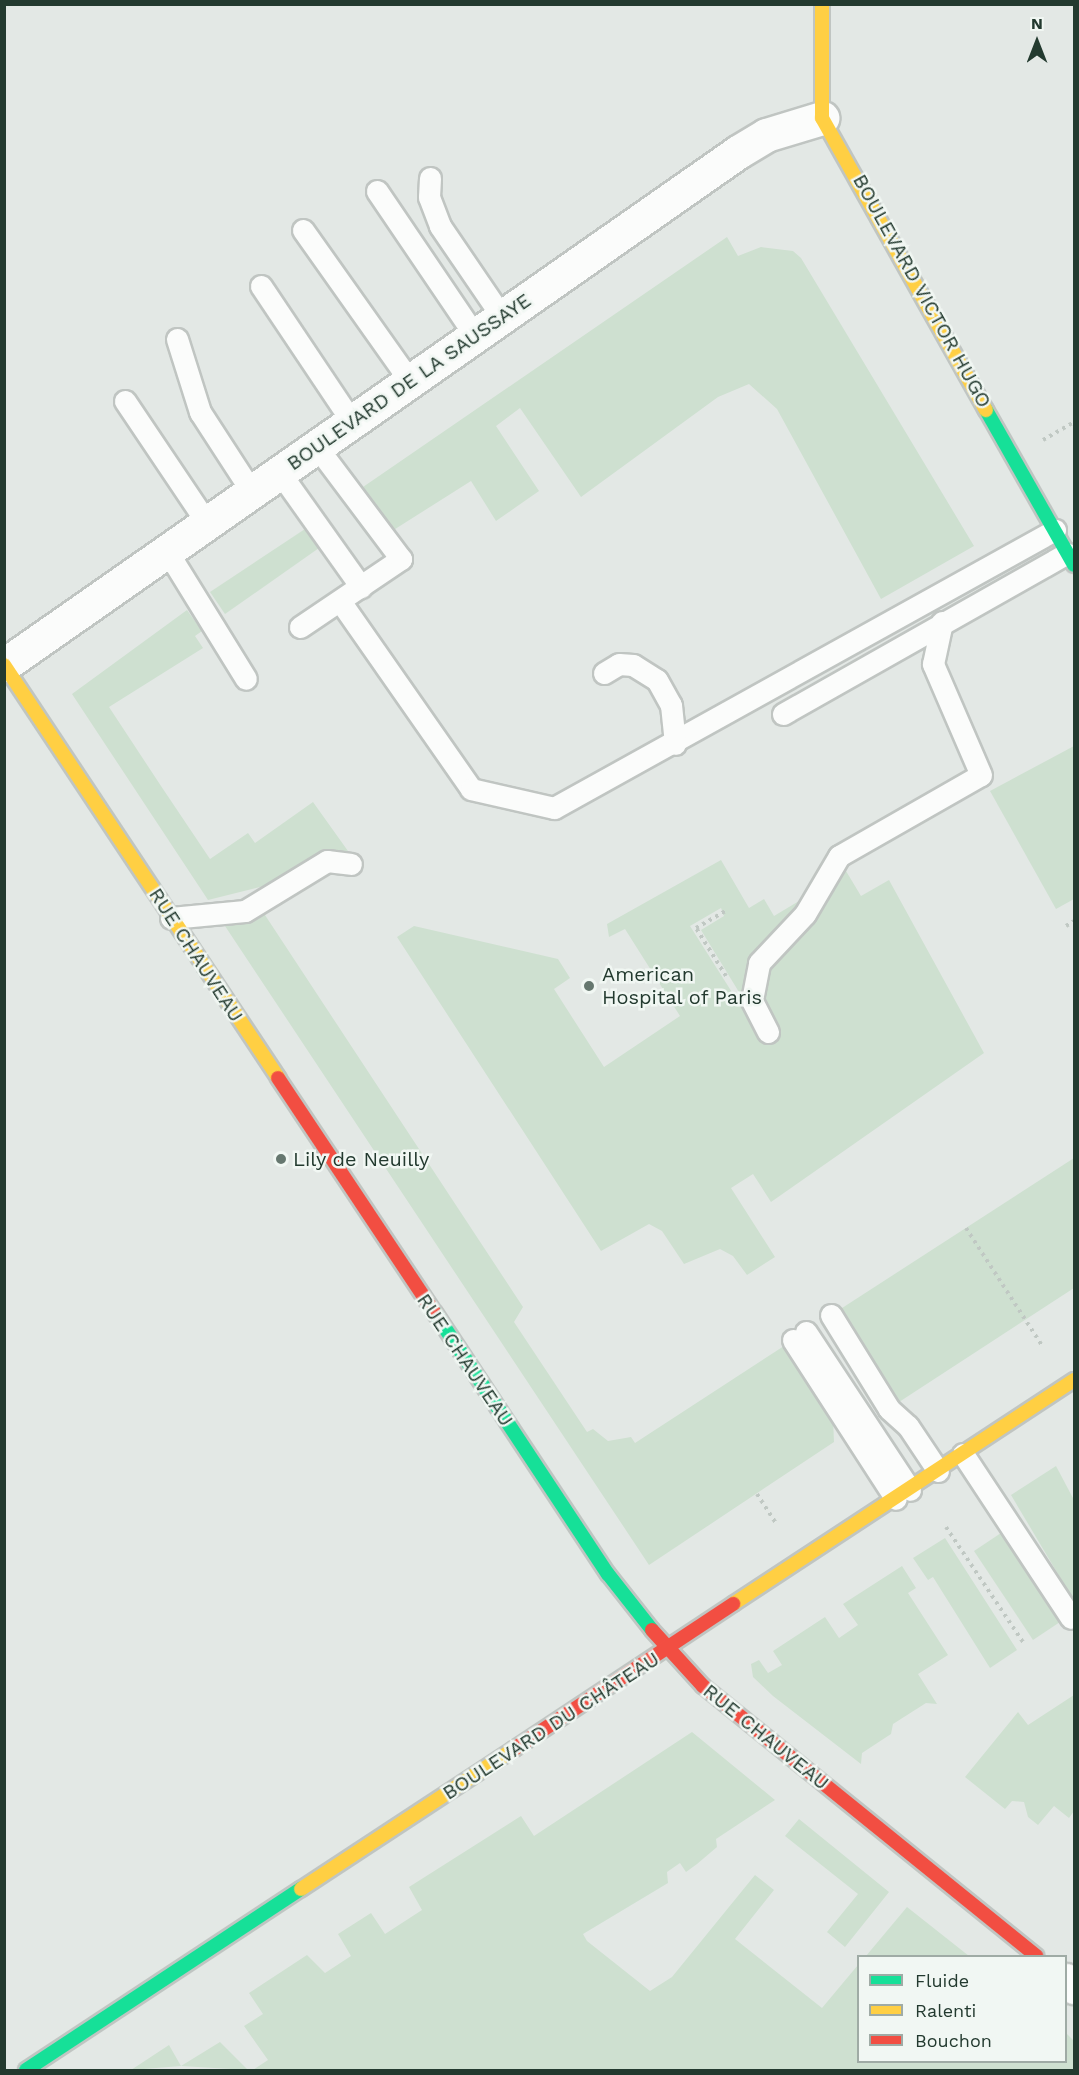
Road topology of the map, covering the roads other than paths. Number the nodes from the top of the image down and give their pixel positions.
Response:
1 (822, 4) edge
2 (822, 118) junction
3 (430, 178) dead end
4 (377, 190) dead end
5 (303, 231) dead end
6 (261, 286) dead end
7 (502, 317) junction
8 (475, 336) junction
9 (177, 339) dead end
10 (410, 381) junction
11 (125, 401) dead end
12 (352, 422) junction
13 (317, 447) junction
14 (280, 473) junction
15 (252, 492) junction
16 (207, 523) junction
17 (1055, 530) junction
18 (167, 551) junction
19 (1071, 559) edge
20 (361, 586) junction
21 (340, 601) junction
22 (942, 622) junction
23 (300, 627) dead end
24 (4, 665) edge
25 (604, 673) dead end
26 (246, 679) dead end
27 (783, 714) dead end
28 (675, 744) junction
29 (351, 864) dead end
30 (171, 918) junction
31 (768, 1032) dead end
32 (831, 1315) dead end
33 (799, 1336) dead end
34 (1074, 1380) edge
35 (963, 1454) junction
36 (938, 1471) junction
37 (903, 1495) junction
38 (1071, 1618) dead end
39 (668, 1650) junction
40 (1036, 1955) edge
41 (26, 2070) edge

1 - 2 street, BOULEVARD VICTOR HUGO
2 - 7 street, BOULEVARD DE LA SAUSSAYE
2 - 17 street, BOULEVARD VICTOR HUGO
3 - 7 lane
4 - 8 lane
5 - 10 lane
6 - 12 lane
7 - 8 street, BOULEVARD DE LA SAUSSAYE
8 - 10 street, BOULEVARD DE LA SAUSSAYE
9 - 15 lane
10 - 12 street, BOULEVARD DE LA SAUSSAYE
11 - 16 lane
12 - 13 street, BOULEVARD DE LA SAUSSAYE
13 - 14 street, BOULEVARD DE LA SAUSSAYE
13 - 20 lane
14 - 15 street, BOULEVARD DE LA SAUSSAYE
14 - 20 lane
15 - 16 street, BOULEVARD DE LA SAUSSAYE
16 - 18 street, BOULEVARD DE LA SAUSSAYE
17 - 19 street, BOULEVARD VICTOR HUGO
17 - 28 lane
18 - 24 street, BOULEVARD DE LA SAUSSAYE
18 - 26 lane
19 - 22 lane
20 - 21 lane
21 - 23 lane
21 - 28 lane
22 - 27 lane
22 - 31 lane
24 - 30 street, RUE CHAUVEAU
25 - 28 lane
29 - 30 lane
30 - 39 street, RUE CHAUVEAU
32 - 36 lane
33 - 37 lane
34 - 35 street, BOULEVARD DU CHÂTEAU
35 - 36 street, BOULEVARD DU CHÂTEAU
35 - 38 lane
36 - 37 street, BOULEVARD DU CHÂTEAU
37 - 39 street, BOULEVARD DU CHÂTEAU
39 - 40 street, RUE CHAUVEAU
39 - 41 street, BOULEVARD DU CHÂTEAU

